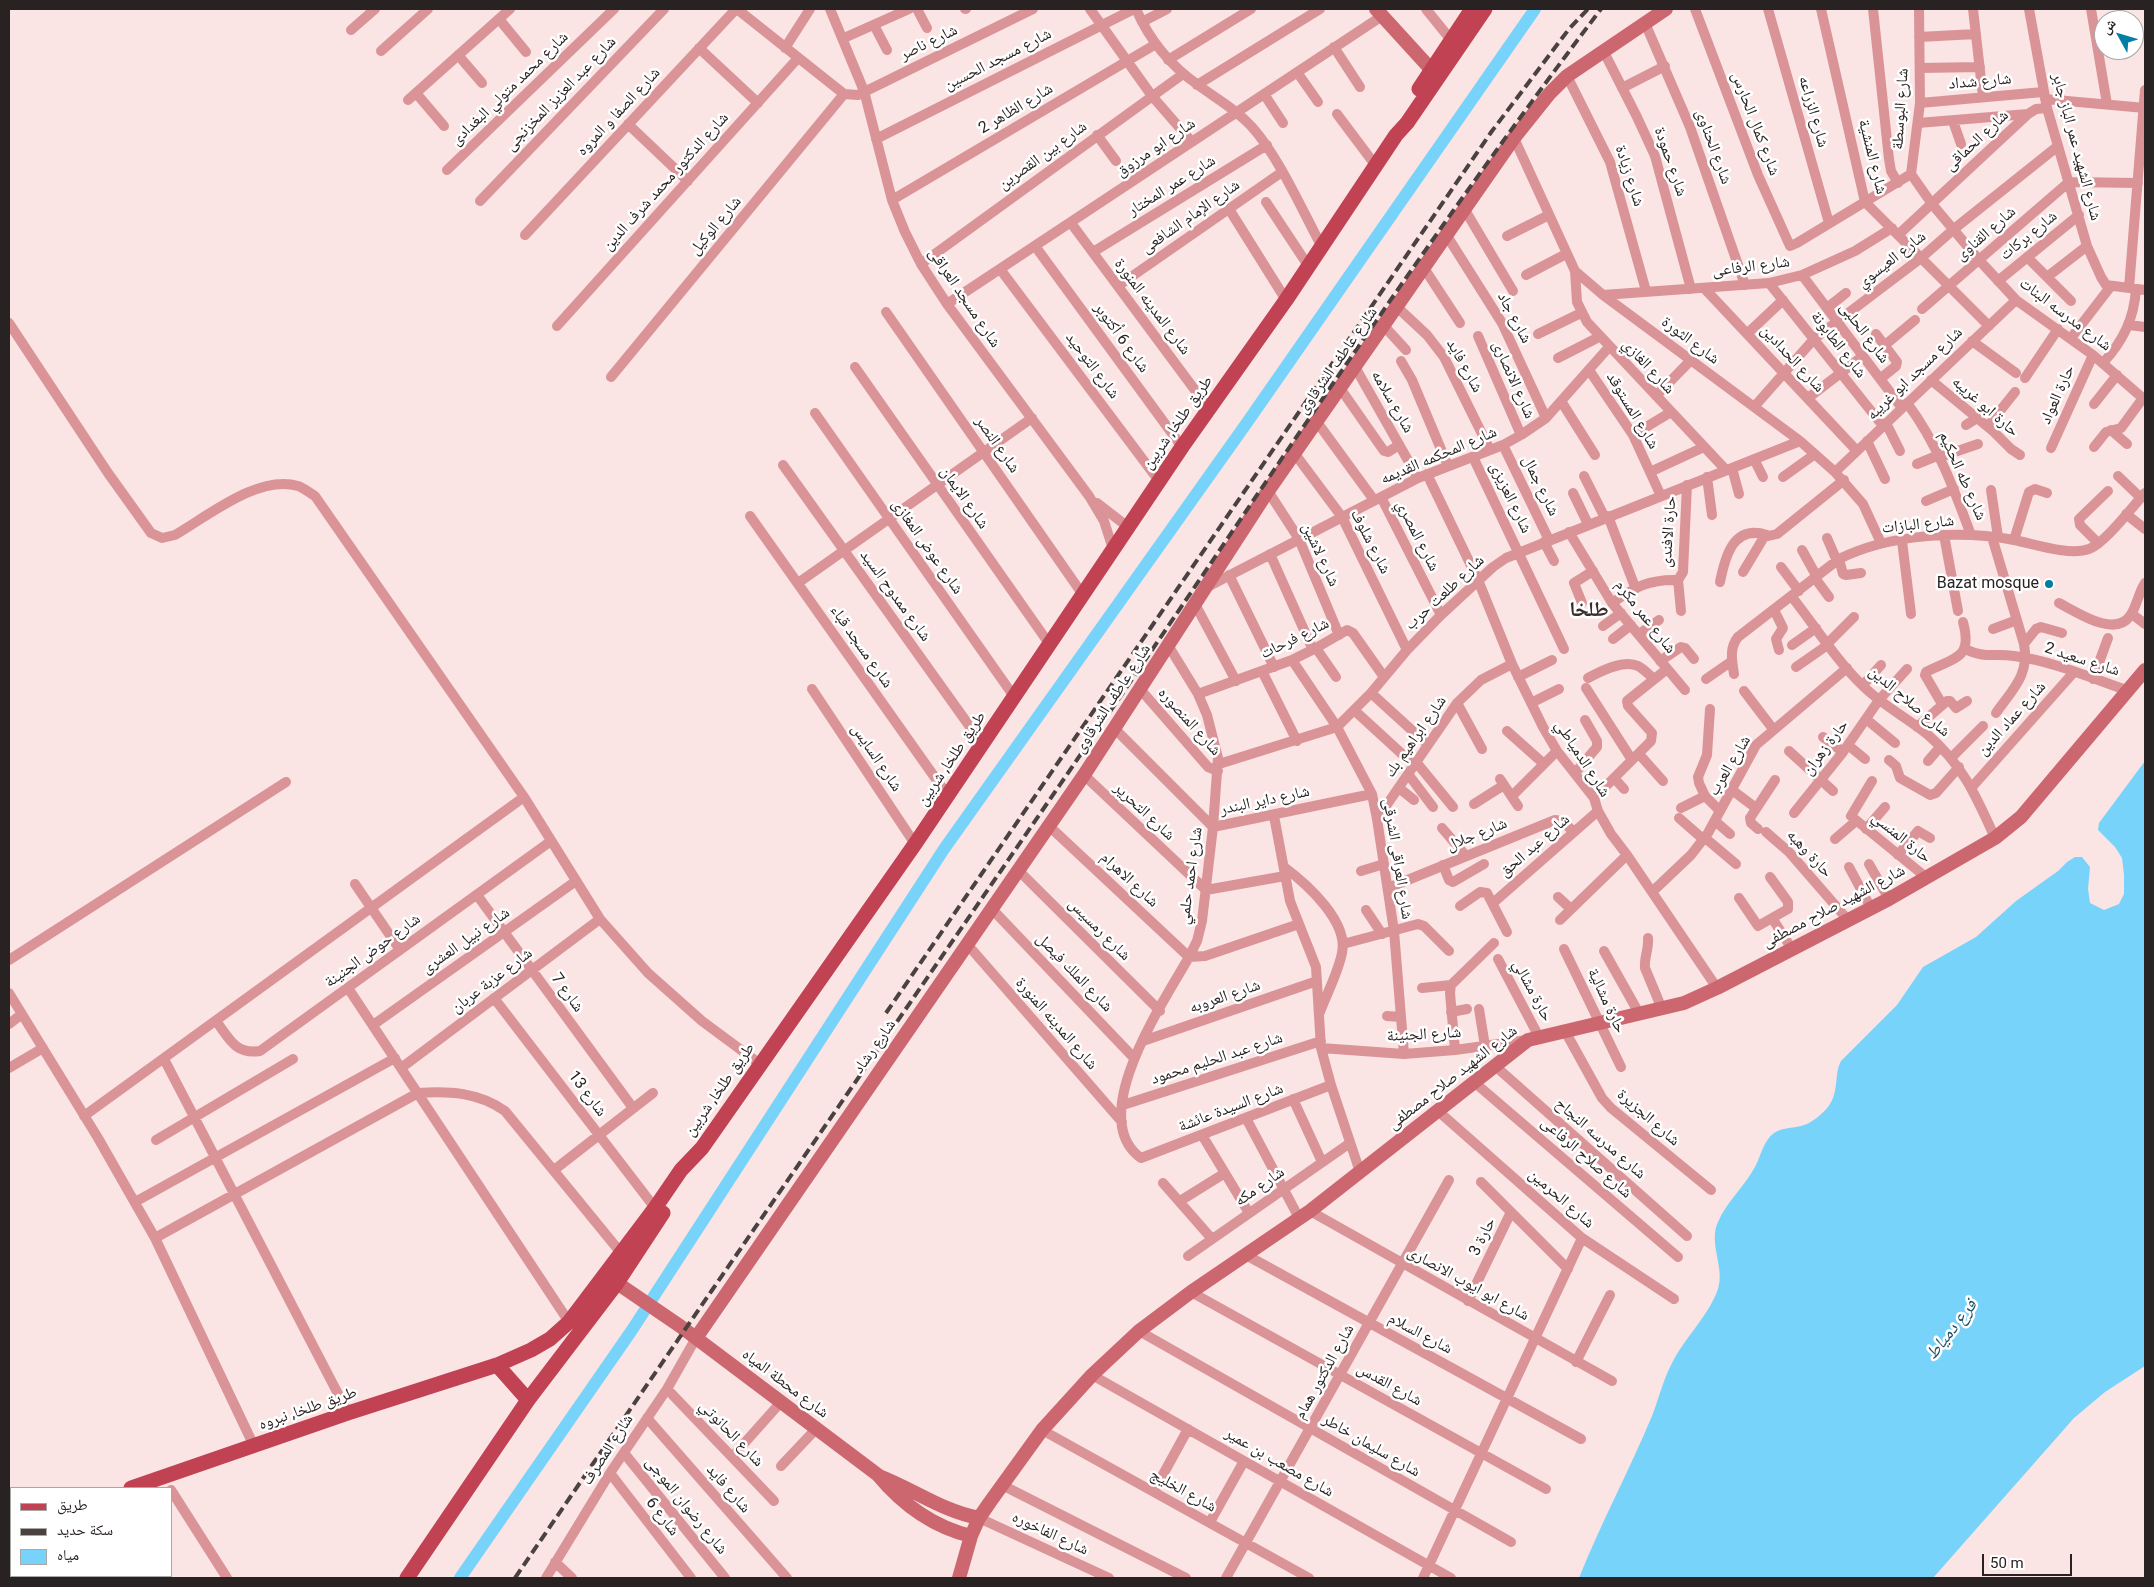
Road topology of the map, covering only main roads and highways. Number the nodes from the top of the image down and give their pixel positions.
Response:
1 (1472, 9) edge
2 (1486, 9) edge
3 (1666, 9) edge
4 (1379, 12) edge
5 (1435, 73) junction
6 (2145, 670) edge
7 (1084, 775) joint
8 (702, 1148) junction
9 (617, 1283) junction
10 (696, 1338) junction
11 (497, 1365) junction
12 (528, 1400) junction
13 (878, 1476) junction
14 (168, 1485) edge
15 (143, 1487) edge
16 (979, 1518) junction
17 (971, 1536) junction
18 (962, 1576) edge
19 (407, 1578) edge

1 - 5 main road, طريق طلخا, شربين
2 - 5 main road, طريق طلخا, شربين
3 - 7 main road, شارع عاطف الشرقاوى
4 - 5 main road
5 - 8 main road, طريق طلخا, شربين
6 - 16 main road, شارع الشهيد صلاح مصطفى
7 - 10 main road, شارع رشاد
8 - 9 main road
8 - 11 main road, طريق طلخا, شربين
9 - 10 main road, شارع محطة المياه
9 - 12 main road
10 - 13 main road, شارع محطة المياه
11 - 12 main road
11 - 14 main road, طريق طلخا, نبروه
12 - 19 main road
13 - 16 main road
13 - 17 main road
14 - 15 main road, طريق طلخا, نبروه
16 - 17 main road, شارع الشهيد صلاح مصطفى
17 - 18 main road, شارع الشهيد صلاح مصطفى

